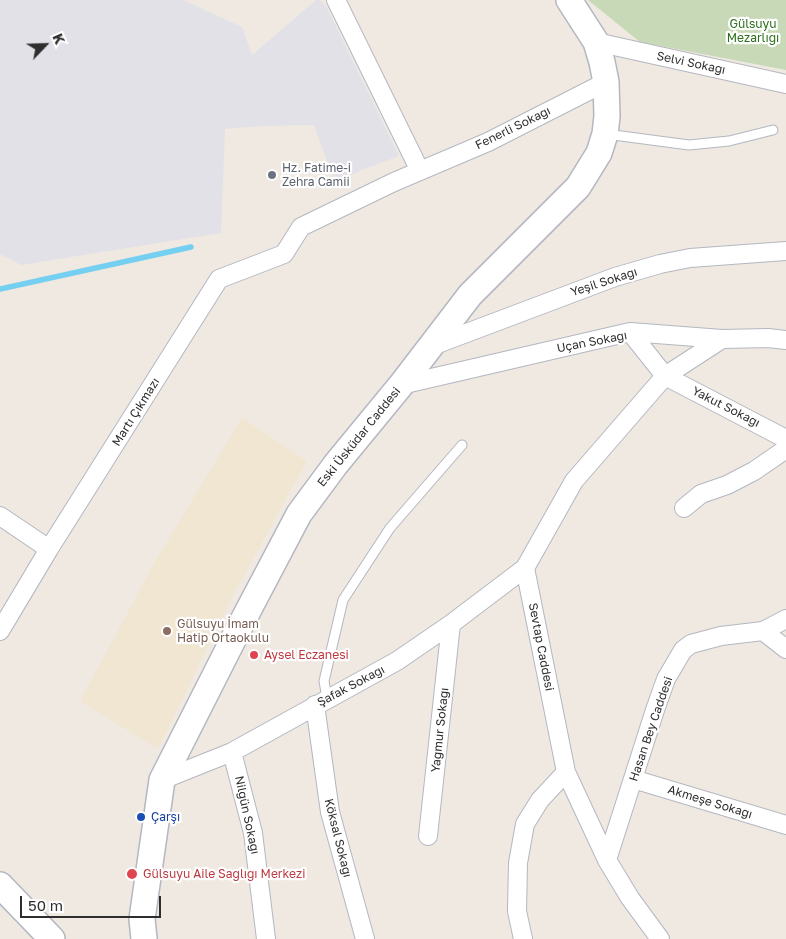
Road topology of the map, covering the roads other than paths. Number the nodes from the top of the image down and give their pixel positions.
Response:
1 (336, 0) edge
2 (569, 0) edge
3 (596, 42) junction
4 (606, 82) junction
5 (786, 84) edge
6 (774, 130) dead end
7 (605, 134) junction
8 (420, 171) junction
9 (301, 228) joint
10 (786, 251) edge
11 (630, 332) junction
12 (722, 339) junction
13 (786, 340) edge
14 (429, 347) junction
15 (665, 376) junction
16 (401, 385) junction
17 (786, 438) edge
18 (462, 445) dead end
19 (786, 449) edge
20 (684, 508) dead end
21 (0, 516) edge
22 (49, 549) junction
23 (525, 568) junction
24 (786, 619) edge
25 (451, 624) junction
26 (0, 631) edge
27 (763, 631) junction
28 (786, 649) edge
29 (321, 702) junction
30 (232, 752) junction
31 (566, 772) junction
32 (633, 779) junction
33 (162, 780) junction
34 (786, 825) edge
35 (428, 836) dead end
36 (608, 860) junction
37 (1, 889) edge
38 (143, 929) edge
39 (52, 939) edge
40 (128, 939) edge
41 (266, 939) edge
42 (365, 939) edge
43 (523, 939) edge
44 (660, 939) edge

1 - 8 street
2 - 3 main road, Eski Üsküdar Caddesi
3 - 4 main road, Eski Üsküdar Caddesi
3 - 5 street, Selvi Sokağı
4 - 7 main road, Eski Üsküdar Caddesi
4 - 8 street, Fenerli Sokağı
6 - 7 lane
7 - 14 main road, Eski Üsküdar Caddesi
8 - 9 street, Fenerli Sokağı
9 - 22 street, Martı Çıkmazı
10 - 14 street, Yeşil Sokağı
11 - 12 street
11 - 15 street, Uçan Sokağı
11 - 16 street, Uçan Sokağı
12 - 13 street
12 - 15 street
14 - 16 main road, Eski Üsküdar Caddesi
15 - 17 street, Yakut Sokağı
15 - 23 street
16 - 33 main road, Eski Üsküdar Caddesi
18 - 29 lane
19 - 20 street
21 - 22 street
22 - 26 street, Martı Çıkmazı
23 - 25 street, Şafak Sokağı
23 - 31 street, Sevtap Caddesi
24 - 27 street
25 - 29 street, Şafak Sokağı
25 - 35 street, Yağmur Sokağı
27 - 28 street
27 - 32 street, Hasan Bey Caddesi
29 - 30 street, Şafak Sokağı
29 - 42 street, Köksal Sokağı
30 - 33 street, Şafak Sokağı
30 - 41 street, Nilgün Sokağı
31 - 36 street, Sevtap Caddesi
31 - 43 street
32 - 34 street, Akmeşe Sokağı
32 - 36 street, Hasan Bey Caddesi
33 - 38 main road, Eski Üsküdar Caddesi
36 - 44 street, Sevtap Caddesi
37 - 39 main road
38 - 40 main road, Eski Üsküdar Caddesi

